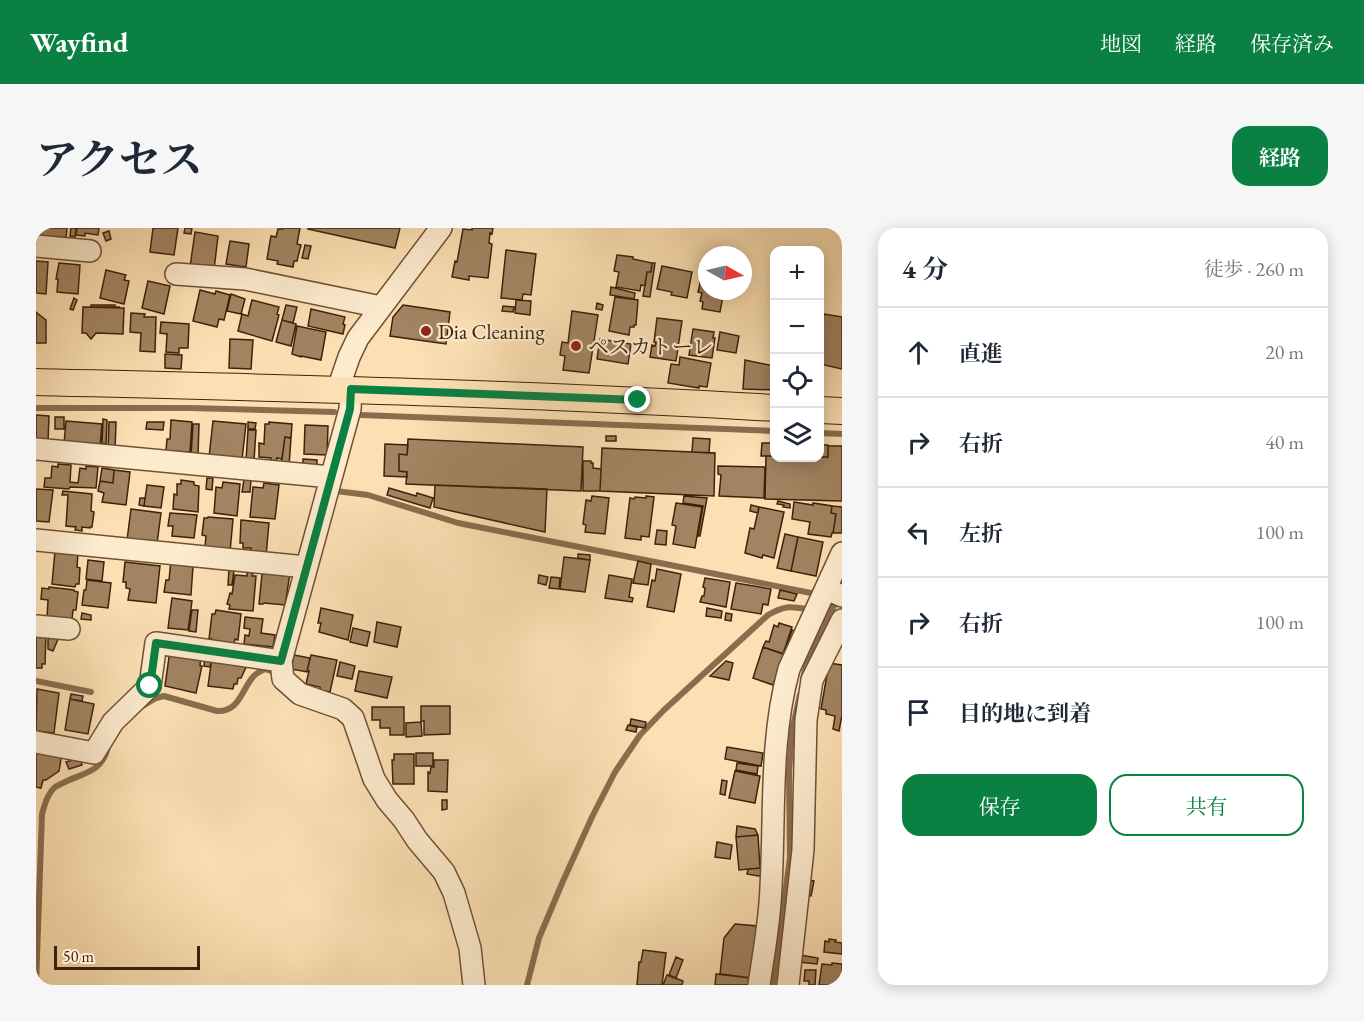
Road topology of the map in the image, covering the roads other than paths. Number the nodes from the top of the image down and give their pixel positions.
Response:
1 (441, 228) edge
2 (36, 246) edge
3 (90, 251) dead end
4 (176, 274) dead end
5 (381, 307) junction
6 (36, 382) edge
7 (344, 389) junction
8 (770, 408) edge
9 (824, 410) edge
10 (842, 411) edge
11 (36, 449) edge
12 (331, 477) junction
13 (36, 540) edge
14 (842, 553) edge
15 (306, 567) junction
16 (834, 592) edge
17 (842, 620) edge
18 (36, 626) edge
19 (69, 628) dead end
20 (281, 661) junction
21 (36, 742) edge
22 (783, 905) junction
23 (474, 985) edge
24 (759, 985) edge
25 (788, 985) edge

1 - 5 street
2 - 3 street
4 - 5 street
5 - 7 street
6 - 7 main road
7 - 8 main road
7 - 12 street
9 - 10 main road
11 - 12 street
12 - 15 street
13 - 15 street
14 - 16 street
15 - 20 street
16 - 22 street
17 - 22 street
18 - 19 street
20 - 21 street
20 - 23 street
22 - 24 street
22 - 25 street

